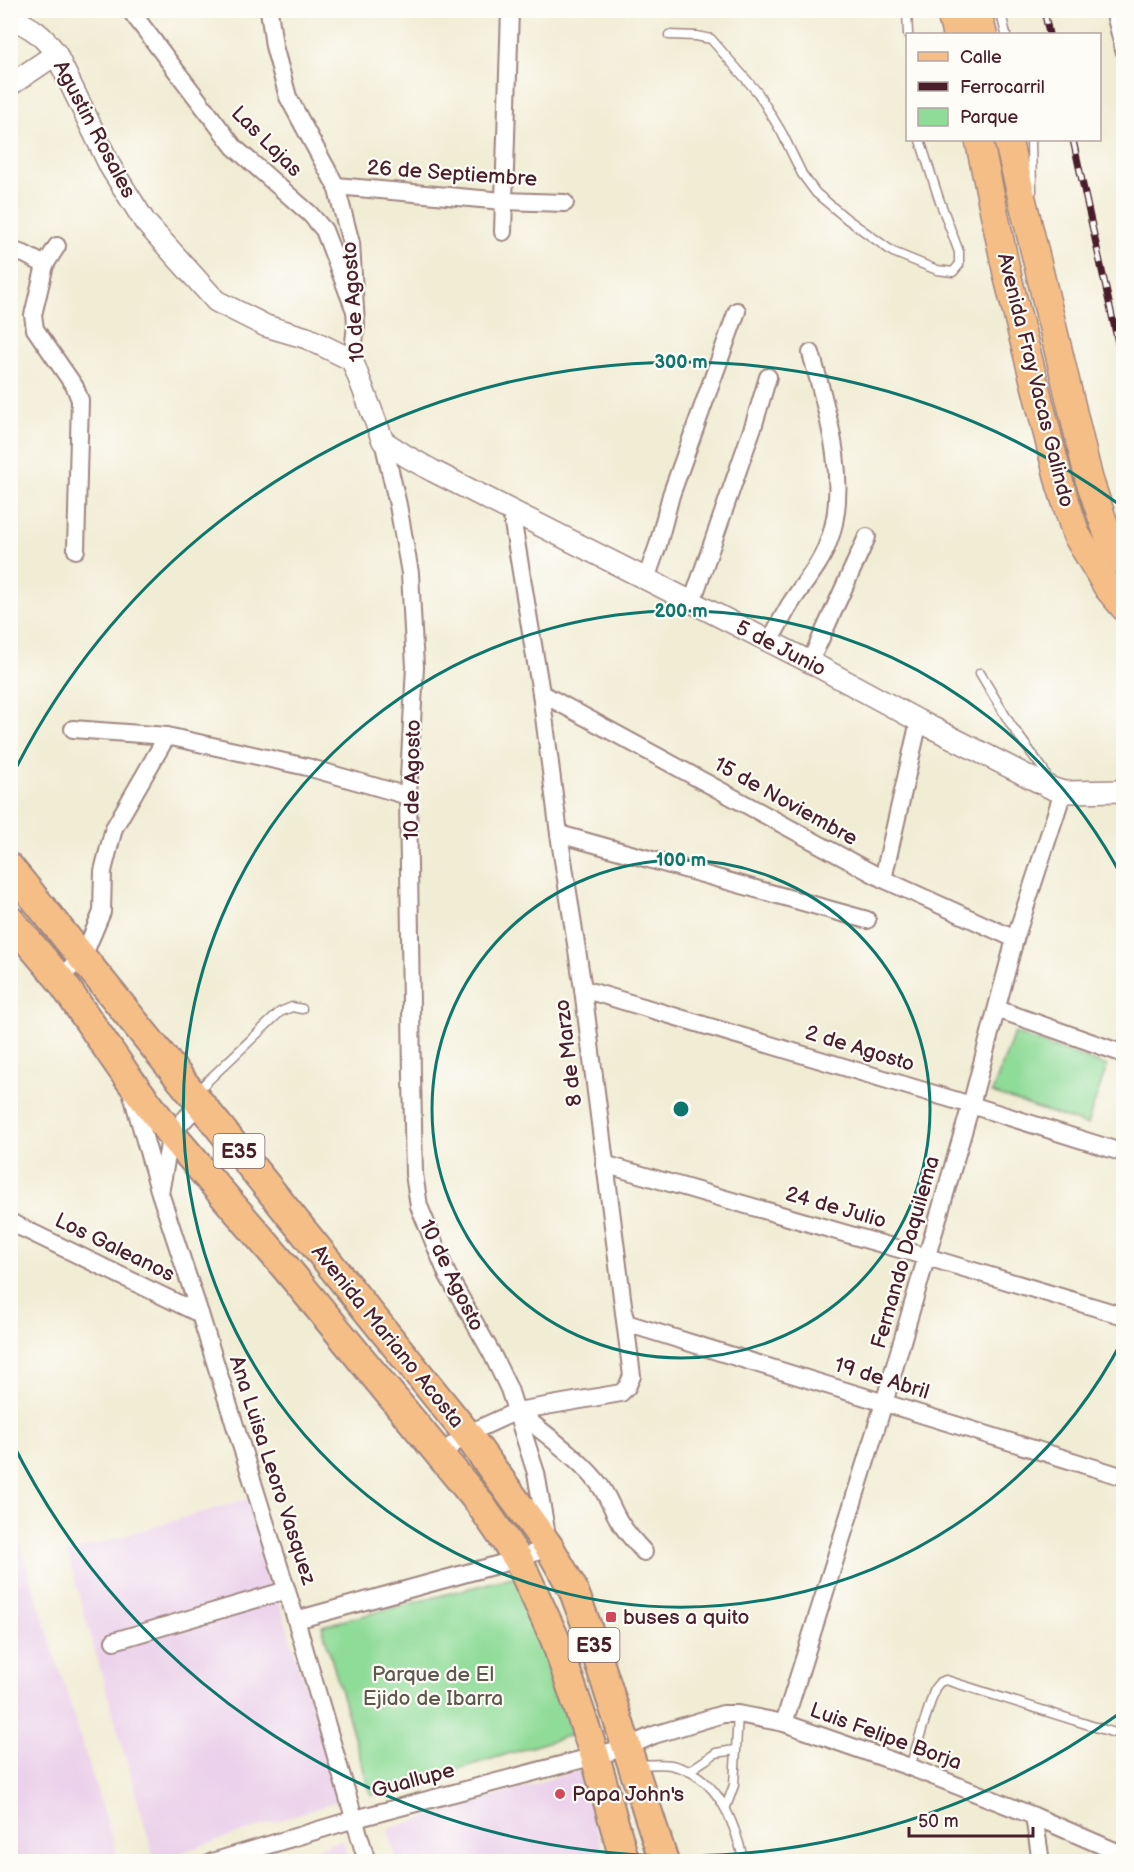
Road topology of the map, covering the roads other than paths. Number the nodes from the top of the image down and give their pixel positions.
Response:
1 (130, 10) edge
2 (269, 10) edge
3 (510, 10) edge
4 (908, 10) edge
5 (951, 10) edge
6 (977, 10) edge
7 (1000, 10) edge
8 (1114, 10) edge
9 (10, 18) edge
10 (908, 33) edge
11 (956, 33) edge
12 (983, 33) edge
13 (1006, 33) edge
14 (669, 35) dead end
15 (1124, 50) edge
16 (56, 54) junction
17 (10, 85) edge
18 (920, 141) edge
19 (979, 141) edge
20 (1008, 141) edge
21 (1031, 141) edge
22 (336, 186) junction
23 (503, 201) junction
24 (565, 203) dead end
25 (503, 232) dead end
26 (1033, 243) junction
27 (57, 246) dead end
28 (10, 250) edge
29 (45, 265) junction
30 (355, 311) junction
31 (737, 311) dead end
32 (811, 353) dead end
33 (352, 360) junction
34 (768, 377) dead end
35 (383, 441) junction
36 (511, 511) junction
37 (867, 537) dead end
38 (76, 550) dead end
39 (1124, 562) edge
40 (646, 579) junction
41 (692, 602) junction
42 (1124, 608) edge
43 (769, 642) junction
44 (810, 662) junction
45 (980, 673) dead end
46 (541, 693) junction
47 (919, 721) junction
48 (73, 729) dead end
49 (167, 736) junction
50 (1057, 790) junction
51 (1124, 791) edge
52 (408, 796) junction
53 (559, 834) junction
54 (10, 868) edge
55 (883, 879) junction
56 (867, 920) dead end
57 (17, 932) edge
58 (1015, 939) junction
59 (83, 957) junction
60 (59, 978) junction
61 (583, 989) junction
62 (302, 1009) dead end
63 (997, 1009) junction
64 (1124, 1054) edge
65 (126, 1076) junction
66 (197, 1099) junction
67 (972, 1105) junction
68 (171, 1134) junction
69 (1124, 1152) edge
70 (604, 1164) junction
71 (160, 1193) junction
72 (10, 1222) edge
73 (927, 1257) junction
74 (200, 1314) junction
75 (1124, 1316) edge
76 (626, 1323) junction
77 (884, 1403) junction
78 (516, 1411) junction
79 (467, 1434) junction
80 (439, 1455) junction
81 (1124, 1477) edge
82 (549, 1547) junction
83 (644, 1552) dead end
84 (518, 1559) junction
85 (287, 1590) junction
86 (296, 1620) junction
87 (114, 1641) dead end
88 (738, 1714) junction
89 (784, 1723) junction
90 (1121, 1735) dead end
91 (735, 1750) junction
92 (595, 1756) junction
93 (630, 1756) junction
94 (910, 1767) junction
95 (689, 1772) junction
96 (726, 1807) junction
97 (1034, 1816) junction
98 (355, 1819) junction
99 (1124, 1854) edge
100 (212, 1862) edge
101 (367, 1862) edge
102 (625, 1862) edge
103 (664, 1862) edge
104 (744, 1862) edge
105 (1041, 1862) edge

1 - 30 street, Las Lajas
2 - 22 street, 10 de Agosto
3 - 23 street
4 - 10 lane
5 - 11 main road
6 - 12 main road
7 - 13 lane
8 - 15 street
9 - 16 street, Agustin Rosales
14 - 18 lane
16 - 17 street
16 - 33 street, Agustin Rosales
19 - 42 main road, Avenida Fray Vacas Galindo
20 - 26 main road, Avenida Fray Vacas Galindo
21 - 26 lane
22 - 23 street, 26 de Septiembre
22 - 30 street, 10 de Agosto
23 - 24 street, 26 de Septiembre
23 - 25 street
26 - 39 main road, Avenida Fray Vacas Galindo
27 - 29 street
28 - 29 street
29 - 38 street
30 - 33 street, 10 de Agosto
31 - 40 street
32 - 43 street
33 - 35 street, 10 de Agosto
34 - 41 street
35 - 36 street, 5 de Junio
35 - 52 street, 10 de Agosto
36 - 40 street, 5 de Junio
36 - 46 street, 8 de Marzo
37 - 44 street
40 - 41 street, 5 de Junio
41 - 43 street, 5 de Junio
43 - 44 street, 5 de Junio
44 - 47 street, 5 de Junio
45 - 50 lane
46 - 53 street, 8 de Marzo
46 - 55 street, 15 de Noviembre
47 - 50 street, 5 de Junio
47 - 55 street
48 - 49 street
49 - 52 street
49 - 59 street
50 - 51 street, 5 de Junio
50 - 58 street, Fernando Daquilema
52 - 78 street, 10 de Agosto
53 - 56 street
53 - 61 street, 8 de Marzo
54 - 59 highway, Avenida Mariano Acosta / E35
55 - 58 street, 15 de Noviembre
57 - 60 highway, Avenida Mariano Acosta / E35
58 - 63 street, Fernando Daquilema
59 - 60 street
59 - 66 highway, Avenida Mariano Acosta / E35
60 - 65 highway, Avenida Mariano Acosta / E35
61 - 67 street, 2 de Agosto
61 - 70 street, 8 de Marzo
62 - 66 lane
63 - 64 street
63 - 67 street, Fernando Daquilema
65 - 68 highway, Avenida Mariano Acosta / E35
65 - 71 street
66 - 68 street
66 - 79 highway, Avenida Mariano Acosta / E35
67 - 69 street, 2 de Agosto
67 - 73 street, Fernando Daquilema
68 - 71 street, Ana Luisa Leoro Vasquez
68 - 80 highway, Avenida Mariano Acosta / E35
70 - 73 street, 24 de Julio
70 - 76 street, 8 de Marzo
71 - 74 street, Ana Luisa Leoro Vasquez
72 - 74 street, Los Galeanos
73 - 75 street, 24 de Julio
73 - 77 street, Fernando Daquilema
74 - 85 street, Ana Luisa Leoro Vasquez
76 - 77 street, 19 de Abril
76 - 78 street, 8 de Marzo
77 - 81 street, 19 de Abril
77 - 89 street, Fernando Daquilema
78 - 79 street, 8 de Marzo
78 - 82 street, 10 de Agosto
78 - 83 street
79 - 80 street, 8 de Marzo
79 - 82 highway, Avenida Mariano Acosta / E35
80 - 84 highway, Avenida Mariano Acosta / E35
82 - 84 street
82 - 93 highway, Avenida Mariano Acosta / E35
84 - 86 street
84 - 92 highway, Avenida Mariano Acosta / E35
85 - 86 street, Ana Luisa Leoro Vasquez
85 - 87 street
86 - 98 street, Ana Luisa Leoro Vasquez
88 - 89 street, Luis Felipe Borja
88 - 91 lane
88 - 93 street, Luis Felipe Borja
89 - 94 street, Luis Felipe Borja
90 - 94 lane
91 - 95 lane
91 - 96 lane
92 - 93 street, Guallupe
92 - 98 street, Guallupe
92 - 102 highway, Avenida Mariano Acosta / E35
93 - 95 lane
93 - 103 highway, Avenida Mariano Acosta / E35
94 - 97 street, Luis Felipe Borja
95 - 96 lane
96 - 104 lane
97 - 99 street, Luis Felipe Borja
97 - 105 street
98 - 100 street, Guallupe
98 - 101 street, Ana Luisa Leoro Vasquez

